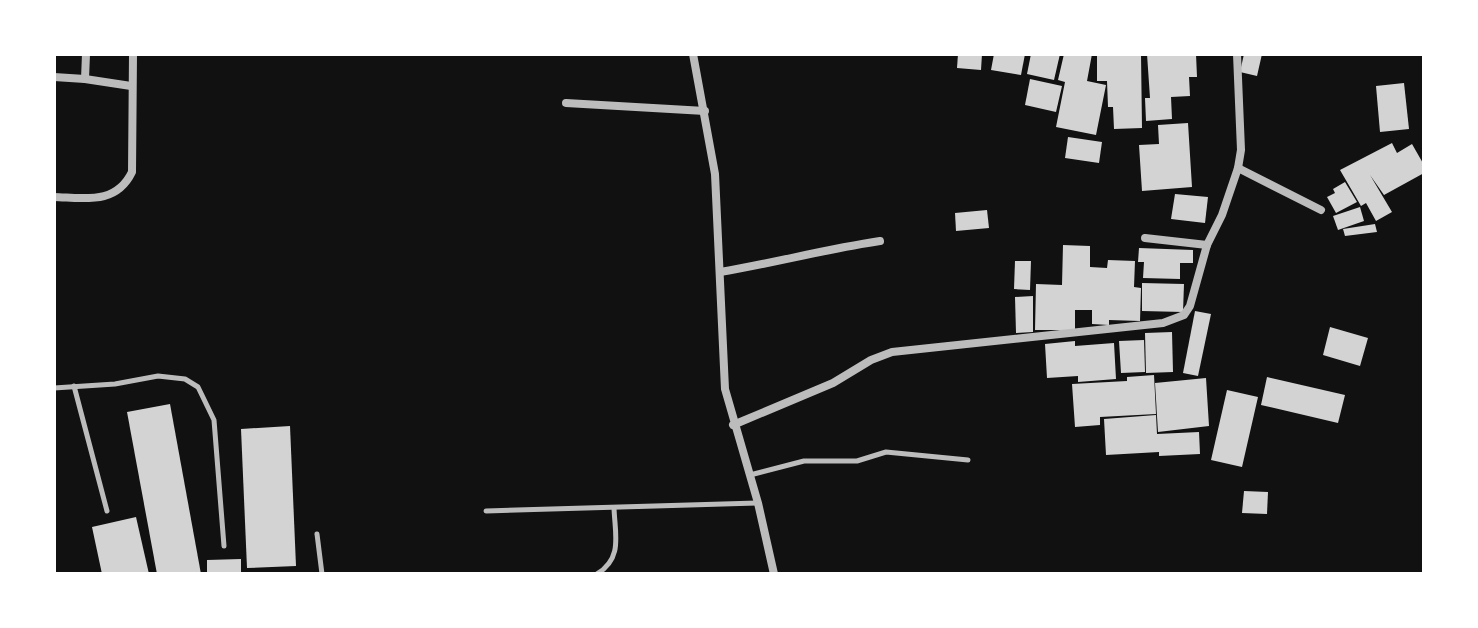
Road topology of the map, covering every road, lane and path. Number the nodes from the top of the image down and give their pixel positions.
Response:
1 (86, 54) edge
2 (133, 54) edge
3 (693, 54) edge
4 (1237, 54) edge
5 (54, 77) edge
6 (85, 79) junction
7 (131, 86) junction
8 (566, 103) dead end
9 (705, 111) junction
10 (1238, 168) junction
11 (54, 197) edge
12 (1321, 210) dead end
13 (1145, 238) dead end
14 (880, 241) dead end
15 (1207, 245) junction
16 (720, 272) junction
17 (74, 386) junction
18 (54, 388) edge
19 (733, 425) junction
20 (968, 460) dead end
21 (750, 475) junction
22 (758, 503) junction
23 (614, 508) junction
24 (107, 511) dead end
25 (486, 511) dead end
26 (317, 534) dead end
27 (224, 546) dead end
28 (322, 574) edge
29 (597, 574) edge
30 (774, 574) edge

1 - 6 street
2 - 7 street
3 - 9 street
4 - 10 street
5 - 6 street
6 - 7 street
7 - 11 street
8 - 9 street
9 - 16 street
10 - 12 street
10 - 15 street
13 - 15 street
14 - 16 street
15 - 19 street
16 - 19 street
17 - 18 lane
17 - 24 lane
17 - 27 lane
19 - 21 street
20 - 21 lane
21 - 22 street
22 - 23 lane
22 - 30 street
23 - 25 lane
23 - 29 lane
26 - 28 lane

